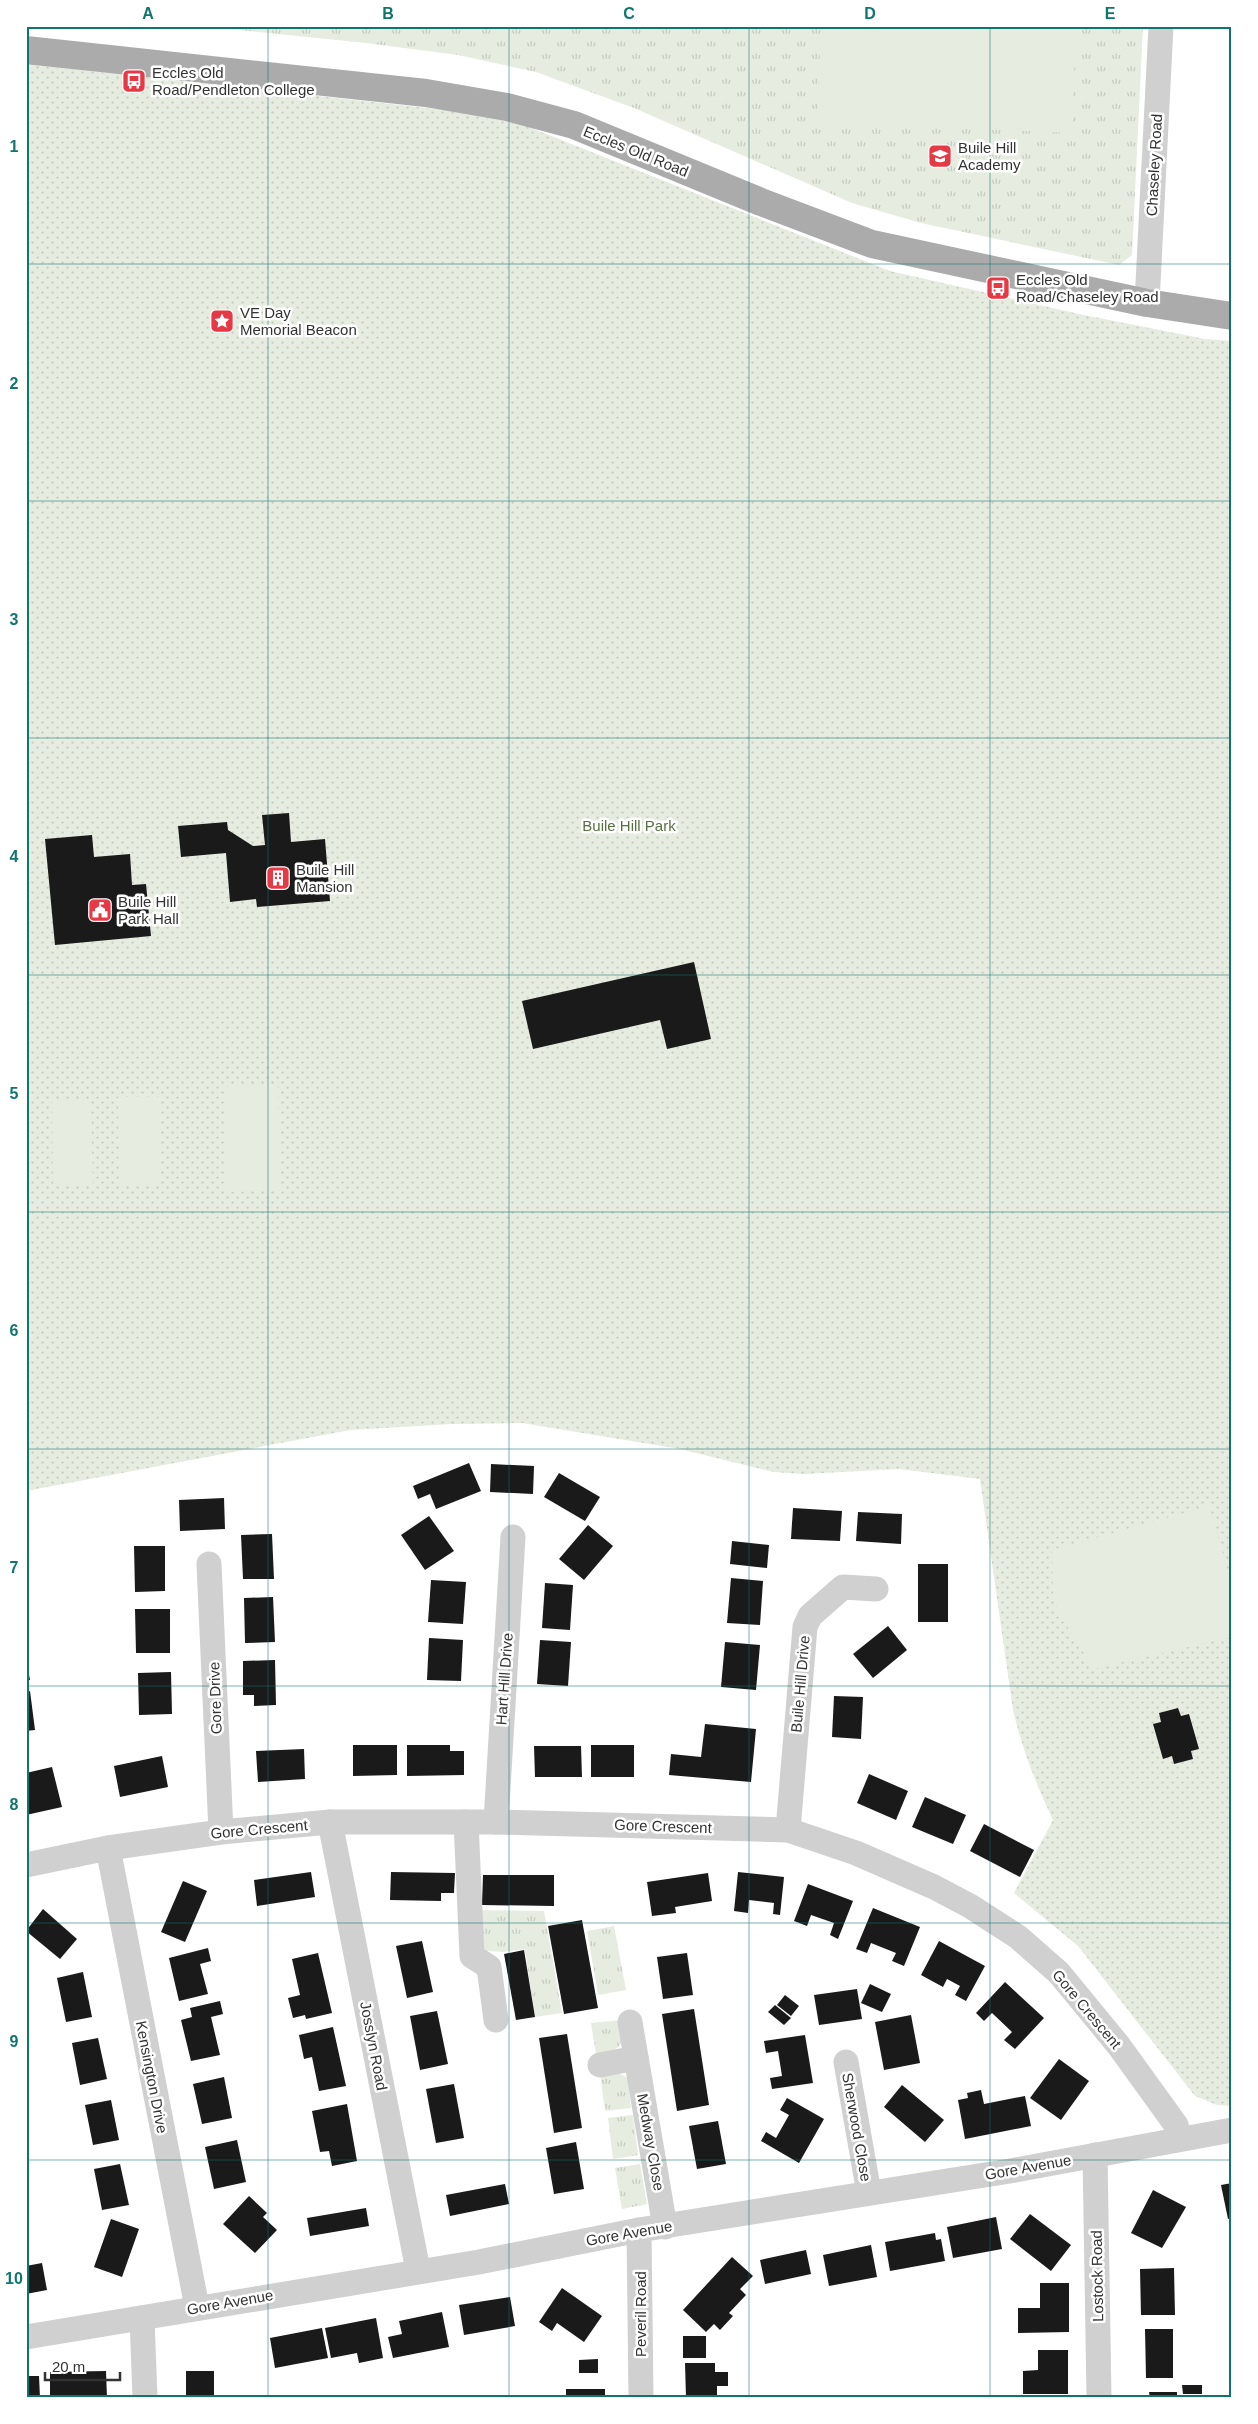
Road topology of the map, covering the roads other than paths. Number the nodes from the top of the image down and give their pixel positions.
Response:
1 (1161, 26) edge
2 (26, 50) edge
3 (1147, 303) junction
4 (1232, 316) edge
5 (513, 1537) dead end
6 (209, 1564) dead end
7 (876, 1589) dead end
8 (330, 1822) junction
9 (466, 1822) junction
10 (496, 1822) junction
11 (788, 1830) junction
12 (220, 1832) junction
13 (108, 1848) junction
14 (26, 1865) edge
15 (496, 2020) dead end
16 (630, 2022) dead end
17 (636, 2058) junction
18 (846, 2062) dead end
19 (600, 2065) dead end
20 (1232, 2130) edge
21 (1180, 2139) junction
22 (1096, 2155) junction
23 (869, 2193) junction
24 (665, 2227) junction
25 (639, 2230) junction
26 (418, 2270) junction
27 (197, 2307) junction
28 (142, 2318) junction
29 (26, 2337) edge
30 (145, 2398) edge
31 (640, 2398) edge
32 (1100, 2398) edge

1 - 3 street, Chaseley Road
2 - 3 main road, Eccles Old Road
3 - 4 main road, Eccles Old Road
5 - 10 street, Hart Hill Drive
6 - 12 street, Gore Drive
7 - 11 street, Buile Hill Drive
8 - 9 street, Gore Crescent
8 - 12 street, Gore Crescent
8 - 26 street, Josslyn Road
9 - 10 street, Gore Crescent
9 - 15 street
10 - 11 street, Gore Crescent
11 - 21 street, Gore Crescent
12 - 13 street, Gore Crescent
13 - 14 street, Gore Crescent
13 - 27 street, Kensington Drive
16 - 17 street, Medway Close
17 - 19 street
17 - 24 street, Medway Close
18 - 23 street, Sherwood Close
20 - 21 street, Gore Avenue
21 - 22 street, Gore Avenue
22 - 23 street, Gore Avenue
22 - 32 street, Lostock Road
23 - 24 street, Gore Avenue
24 - 25 street, Gore Avenue
25 - 26 street, Gore Avenue
25 - 31 street, Peveril Road
26 - 27 street, Gore Avenue
27 - 28 street, Gore Avenue
28 - 29 street, Gore Avenue
28 - 30 street

